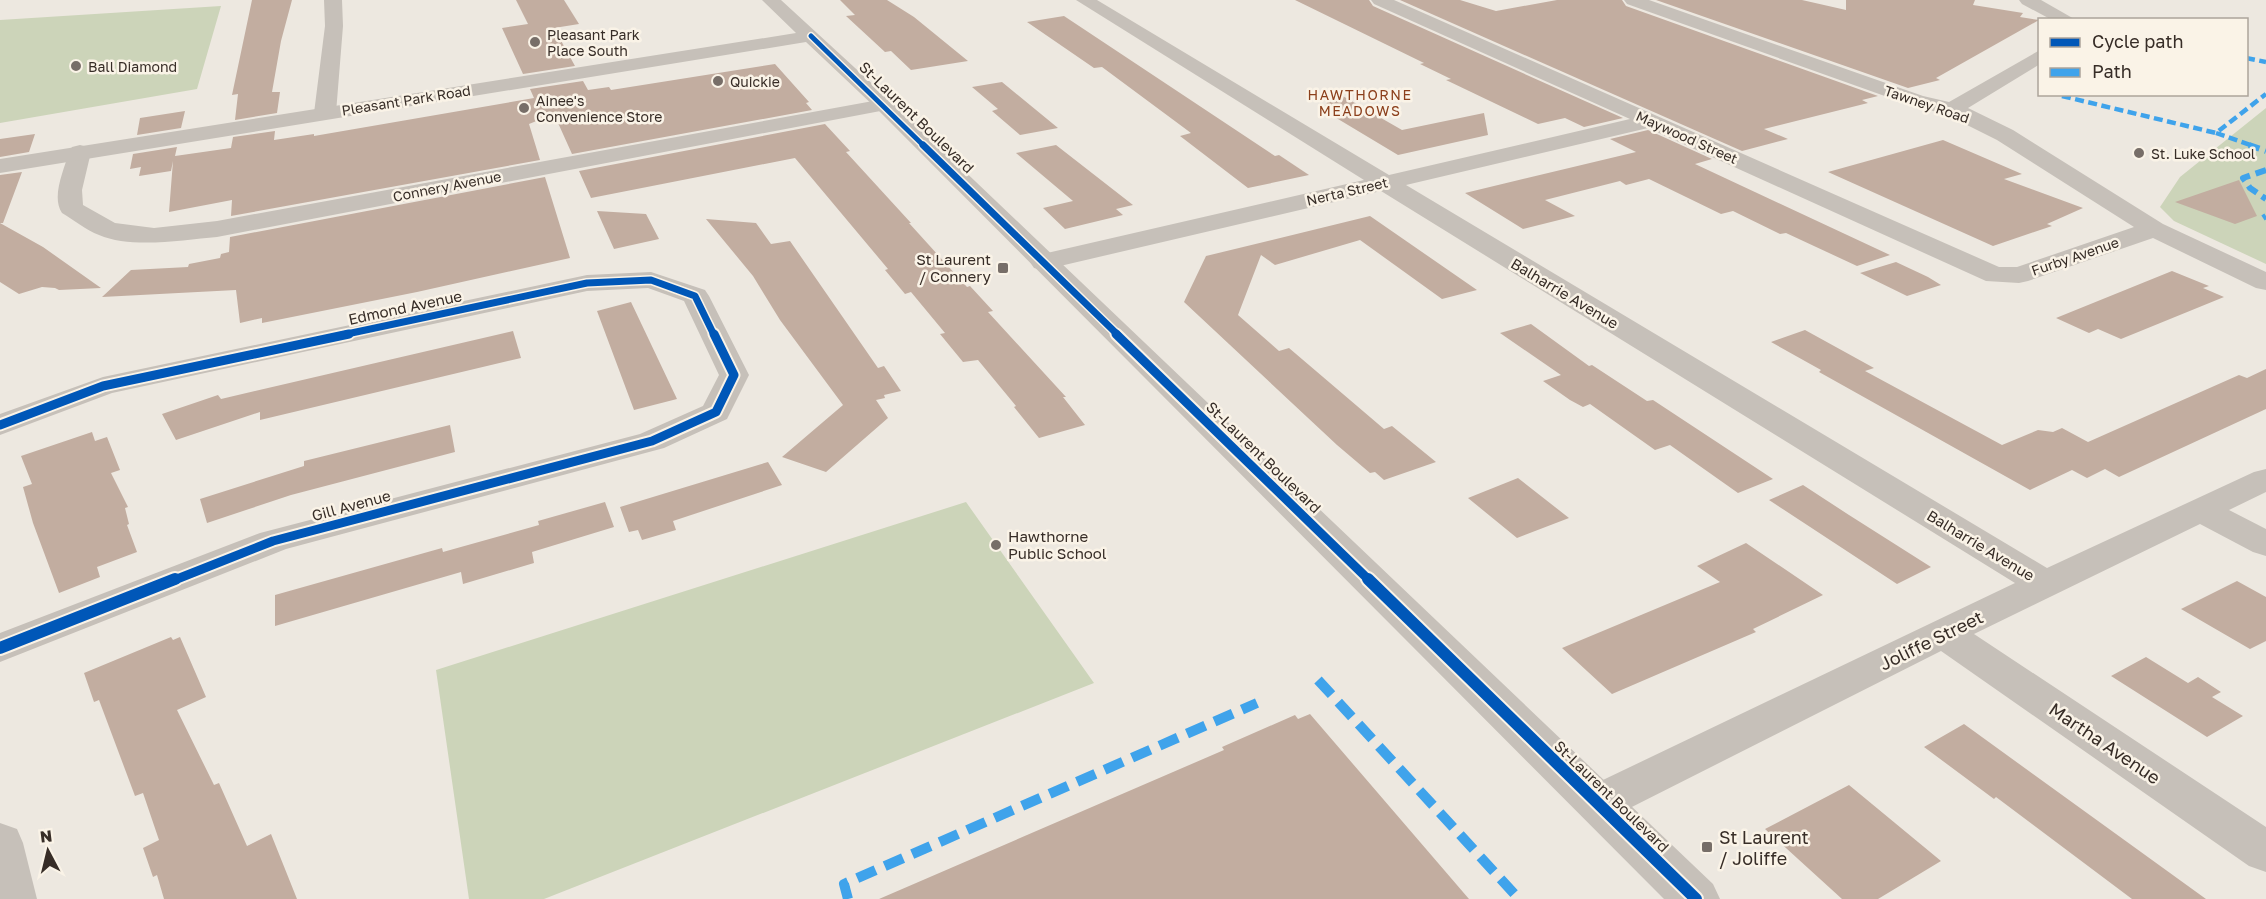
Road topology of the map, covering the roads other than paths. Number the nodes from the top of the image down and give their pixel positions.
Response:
1 (333, 0) edge
2 (771, 0) edge
3 (1085, 0) edge
4 (1380, 0) edge
5 (1633, 0) edge
6 (2028, 0) edge
7 (2063, 18) edge
8 (812, 36) junction
9 (2038, 57) edge
10 (884, 105) junction
11 (1952, 109) junction
12 (324, 113) junction
13 (1651, 121) junction
14 (80, 152) junction
15 (0, 166) edge
16 (1384, 182) junction
17 (2154, 229) junction
18 (1043, 262) junction
19 (1995, 274) joint
20 (2266, 282) edge
21 (716, 412) joint
22 (0, 425) edge
23 (2266, 479) edge
24 (2202, 511) junction
25 (2266, 544) edge
26 (2046, 585) junction
27 (1943, 633) junction
28 (0, 648) edge
29 (1598, 803) junction
30 (0, 843) edge
31 (2266, 852) edge
32 (13, 899) edge
33 (1696, 899) edge

1 - 12 street
2 - 8 street, St-Laurent Boulevard
3 - 16 street, Balharrie Avenue
4 - 13 street, Maywood Street
5 - 11 street, Tawney Road
6 - 7 street
8 - 10 street, St-Laurent Boulevard
8 - 12 street, Pleasant Park Road
9 - 11 street
10 - 14 street, Connery Avenue
10 - 18 street, St-Laurent Boulevard
11 - 17 street, Tawney Road
12 - 14 street, Pleasant Park Road
13 - 16 street, Nerta Street
13 - 19 street, Maywood Street
14 - 15 street, Pleasant Park Road
16 - 18 street, Nerta Street
16 - 26 street, Balharrie Avenue
17 - 19 street, Furby Avenue
17 - 20 street, Tawney Road
18 - 29 street, St-Laurent Boulevard
21 - 22 street, Edmond Avenue
21 - 28 street, Gill Avenue
23 - 24 street, Joliffe Street
24 - 25 street
24 - 26 street, Joliffe Street
26 - 27 street, Joliffe Street
27 - 29 street, Joliffe Street
27 - 31 street, Martha Avenue
29 - 33 street, St-Laurent Boulevard
30 - 32 street

